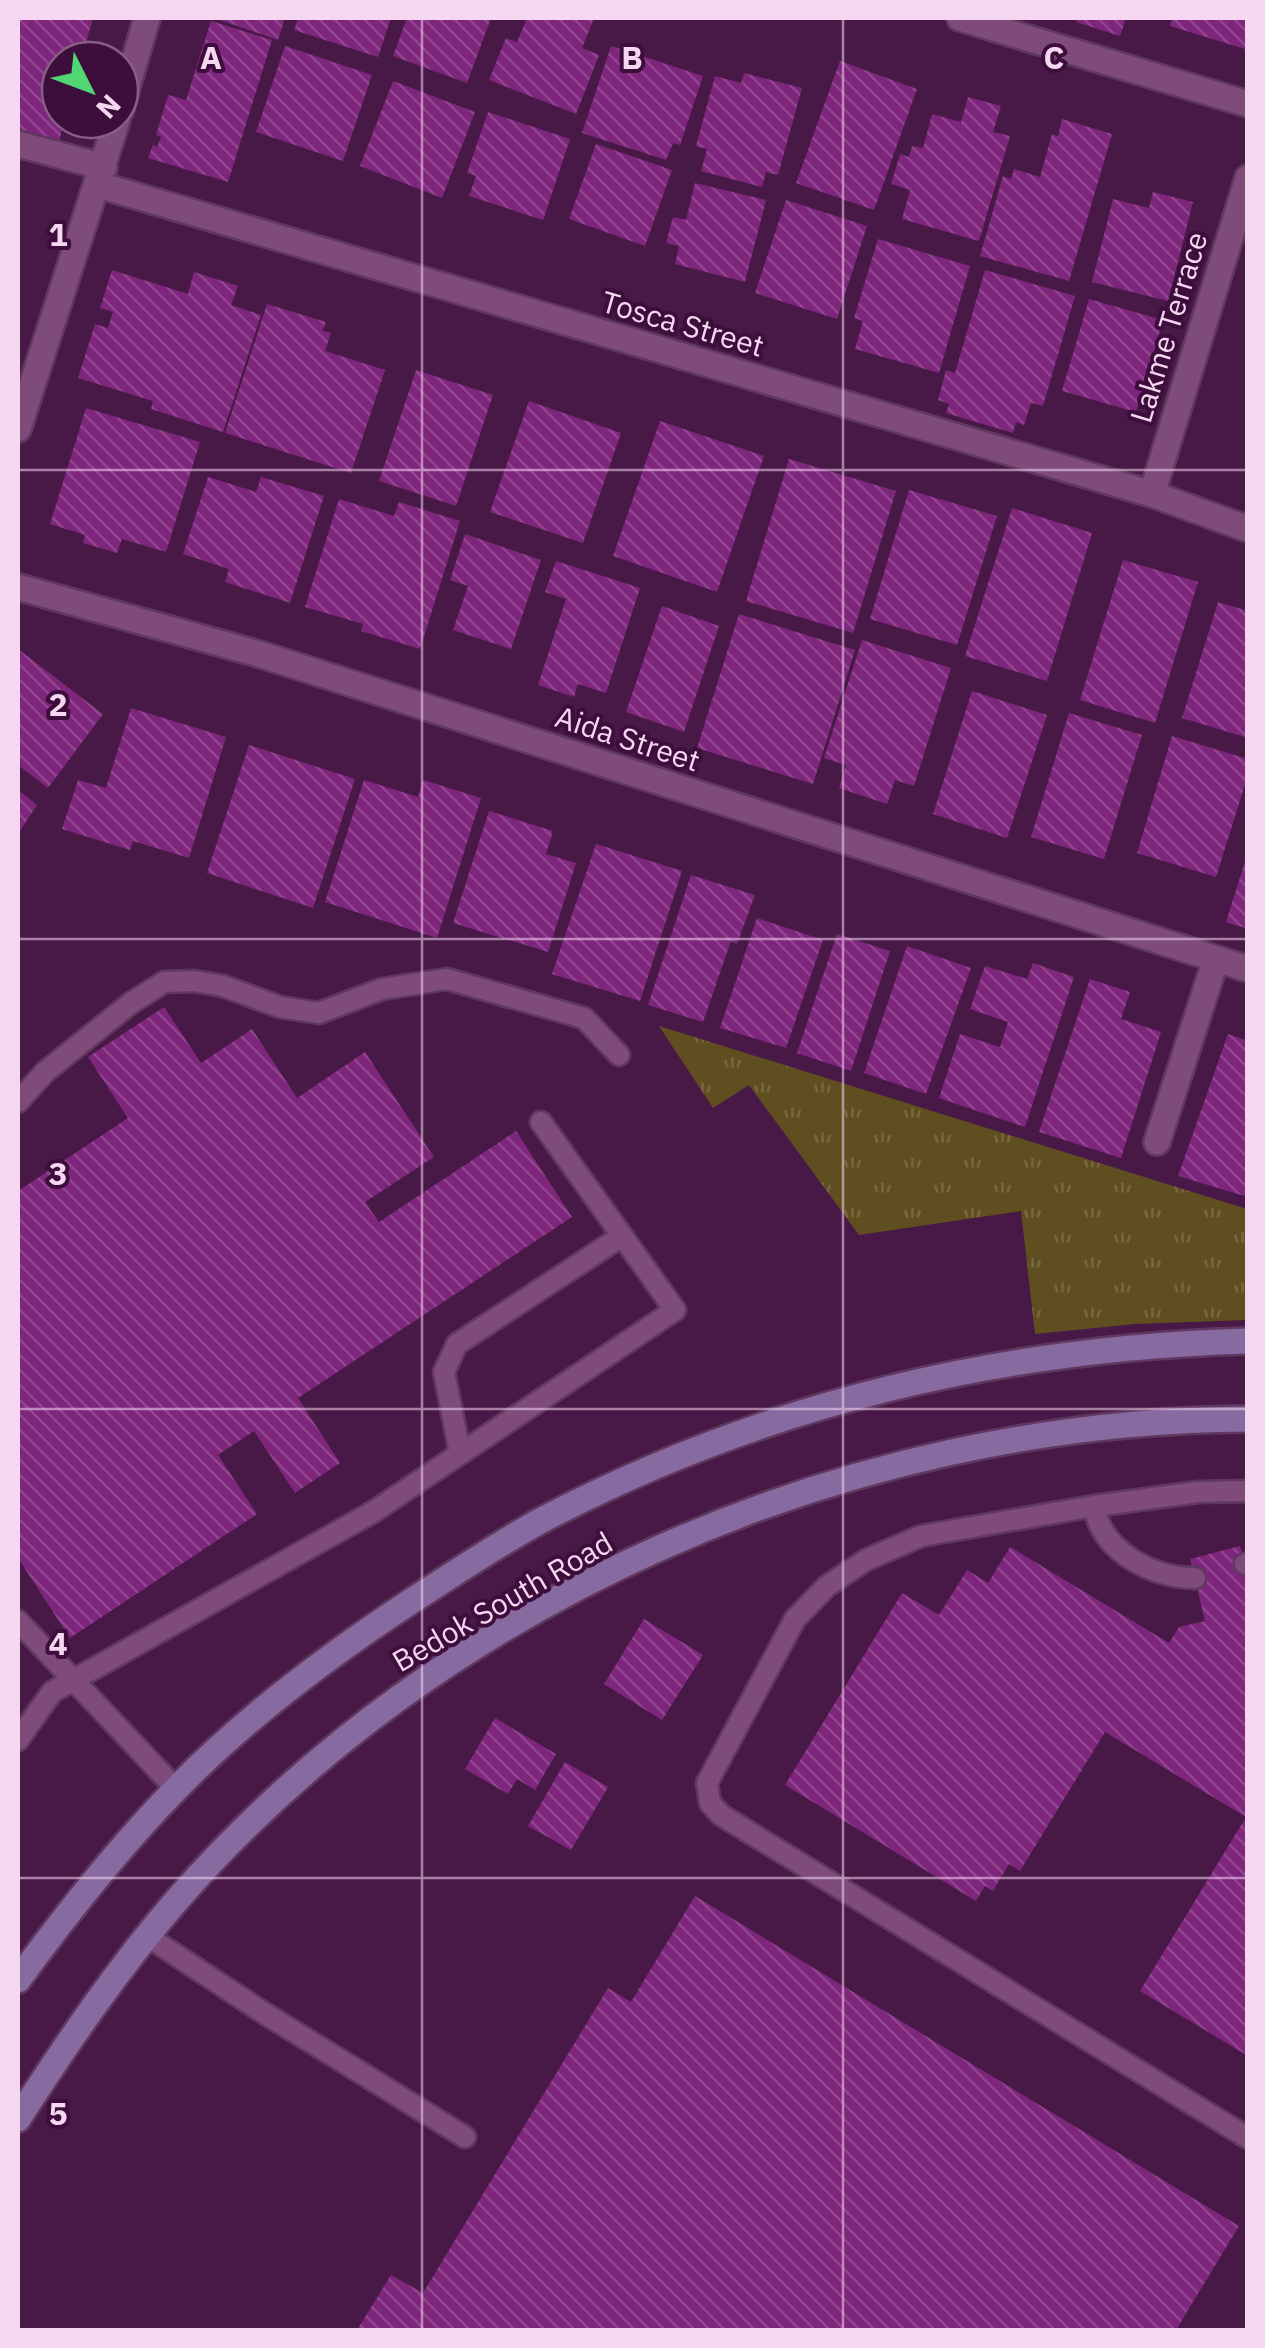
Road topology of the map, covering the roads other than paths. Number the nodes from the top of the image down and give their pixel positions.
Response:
1 (147, 18) edge
2 (960, 18) edge
3 (140, 42) edge
4 (1248, 104) edge
5 (111, 140) edge
6 (18, 144) edge
7 (101, 176) junction
8 (1248, 178) edge
9 (18, 429) edge
10 (1152, 494) junction
11 (1248, 529) edge
12 (18, 586) edge
13 (1216, 959) junction
14 (1248, 969) edge
15 (620, 1056) dead end
16 (18, 1102) edge
17 (541, 1122) dead end
18 (1157, 1142) dead end
19 (622, 1236) junction
20 (1248, 1342) edge
21 (1248, 1419) edge
22 (460, 1453) junction
23 (1248, 1491) edge
24 (1094, 1506) junction
25 (1195, 1578) dead end
26 (18, 1622) edge
27 (71, 1682) junction
28 (18, 1740) edge
29 (176, 1789) junction
30 (147, 1936) junction
31 (18, 1980) edge
32 (18, 2119) edge
33 (465, 2136) dead end
34 (1248, 2138) edge

1 - 3 street
2 - 4 street
5 - 7 street
6 - 7 street, Tosca Street
7 - 9 street
7 - 10 street, Tosca Street
8 - 10 street, Lakme Terrace
10 - 11 street, Tosca Street
12 - 13 street, Aida Street
13 - 14 street, Aida Street
13 - 18 street
15 - 16 lane
17 - 19 lane
19 - 22 lane
19 - 22 lane
20 - 29 main road, Bedok South Road
21 - 30 main road, Bedok South Road
22 - 27 lane
23 - 24 lane
24 - 25 lane
24 - 34 lane
26 - 27 lane
27 - 28 lane
27 - 29 lane
29 - 31 main road, Bedok South Road
30 - 32 main road, Bedok South Road
30 - 33 lane

